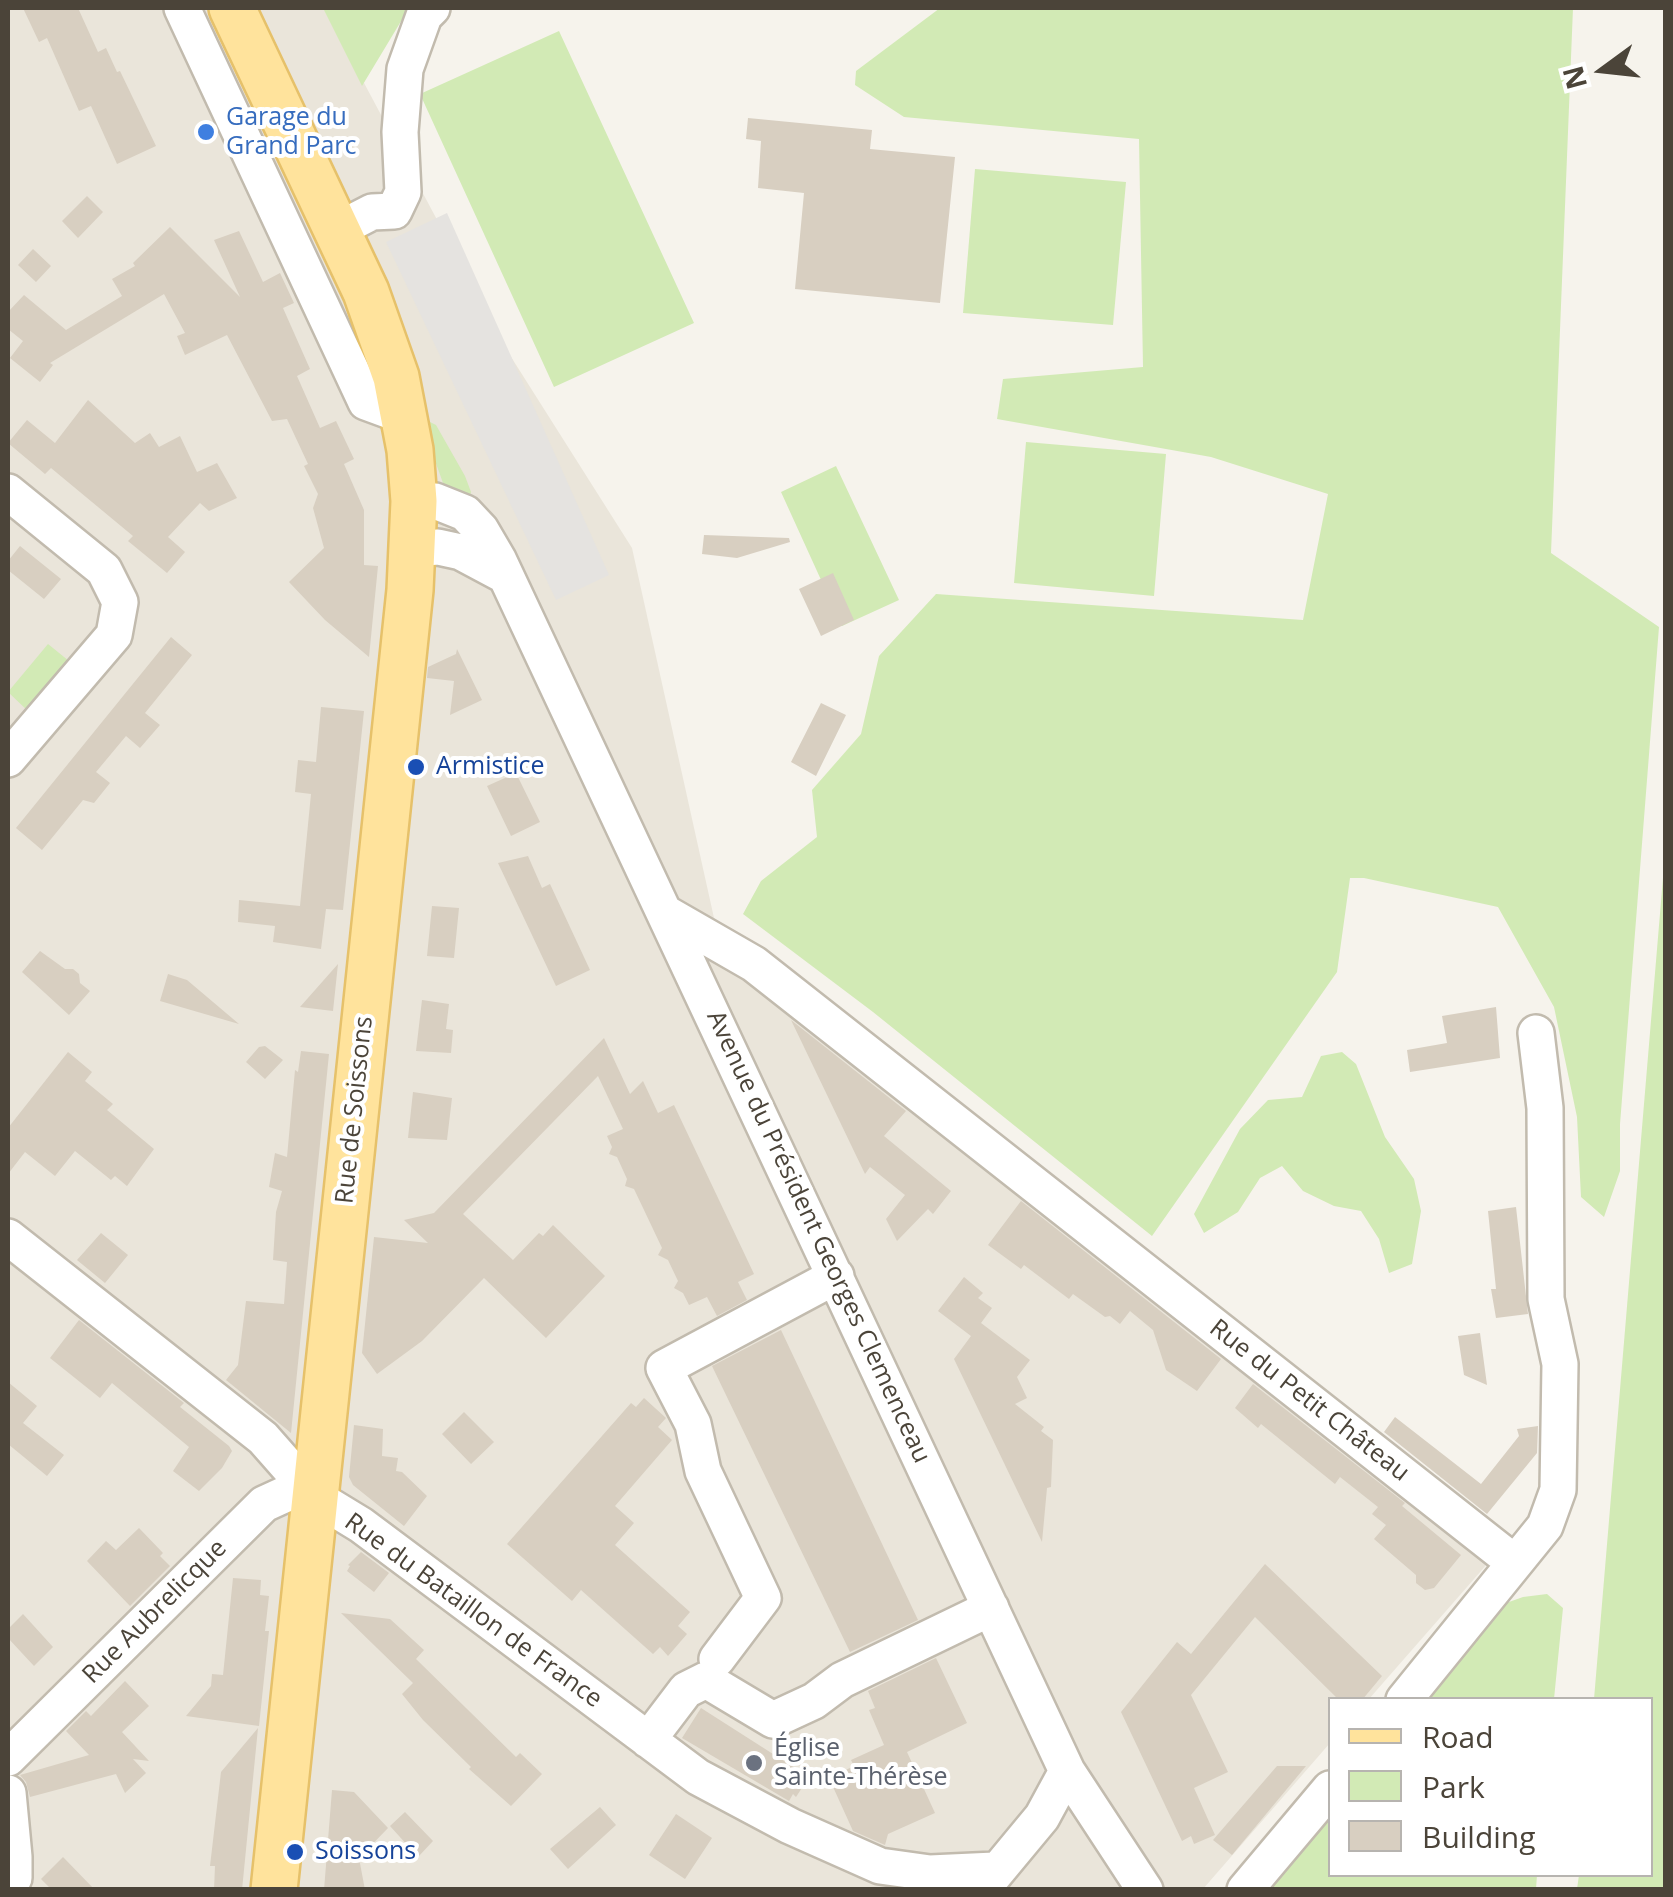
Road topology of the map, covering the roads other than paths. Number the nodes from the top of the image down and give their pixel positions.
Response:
1 (182, 8) edge
2 (232, 8) edge
3 (432, 8) edge
4 (339, 229) junction
5 (404, 416) junction
6 (8, 492) edge
7 (414, 501) junction
8 (412, 550) junction
9 (506, 576) junction
10 (8, 758) edge
11 (667, 914) junction
12 (1536, 1033) dead end
13 (8, 1237) edge
14 (836, 1276) junction
15 (315, 1497) junction
16 (1515, 1563) junction
17 (991, 1608) junction
18 (717, 1659) dead end
19 (1406, 1697) edge
20 (648, 1740) junction
21 (8, 1758) edge
22 (1067, 1771) junction
23 (1328, 1791) edge
24 (8, 1793) edge
25 (988, 1880) edge
26 (14, 1882) edge
27 (274, 1890) edge
28 (1144, 1890) edge
29 (1245, 1890) edge

1 - 5 street
2 - 4 main road, Rue de Soissons
3 - 4 street
4 - 5 main road, Rue de Soissons
5 - 7 main road, Rue de Soissons
6 - 10 street
7 - 8 main road, Rue de Soissons
7 - 9 street, Avenue du Président Georges Clemenceau
8 - 9 street
8 - 15 main road, Rue de Soissons
9 - 11 street, Avenue du Président Georges Clemenceau
11 - 14 street, Avenue du Président Georges Clemenceau
11 - 16 street, Rue du Petit Château
12 - 16 street
13 - 15 street, Rue du Bataillon de France
14 - 17 street, Avenue du Président Georges Clemenceau
14 - 18 street
15 - 20 street, Rue du Bataillon de France
15 - 21 street, Rue Aubrelicque
15 - 27 main road, Rue de Soissons
16 - 19 street
17 - 20 street
17 - 22 street, Avenue du Président Georges Clemenceau
20 - 25 street, Rue du Bataillon de France
22 - 25 street
22 - 28 street, Avenue du Président Georges Clemenceau
23 - 29 street
24 - 26 street

